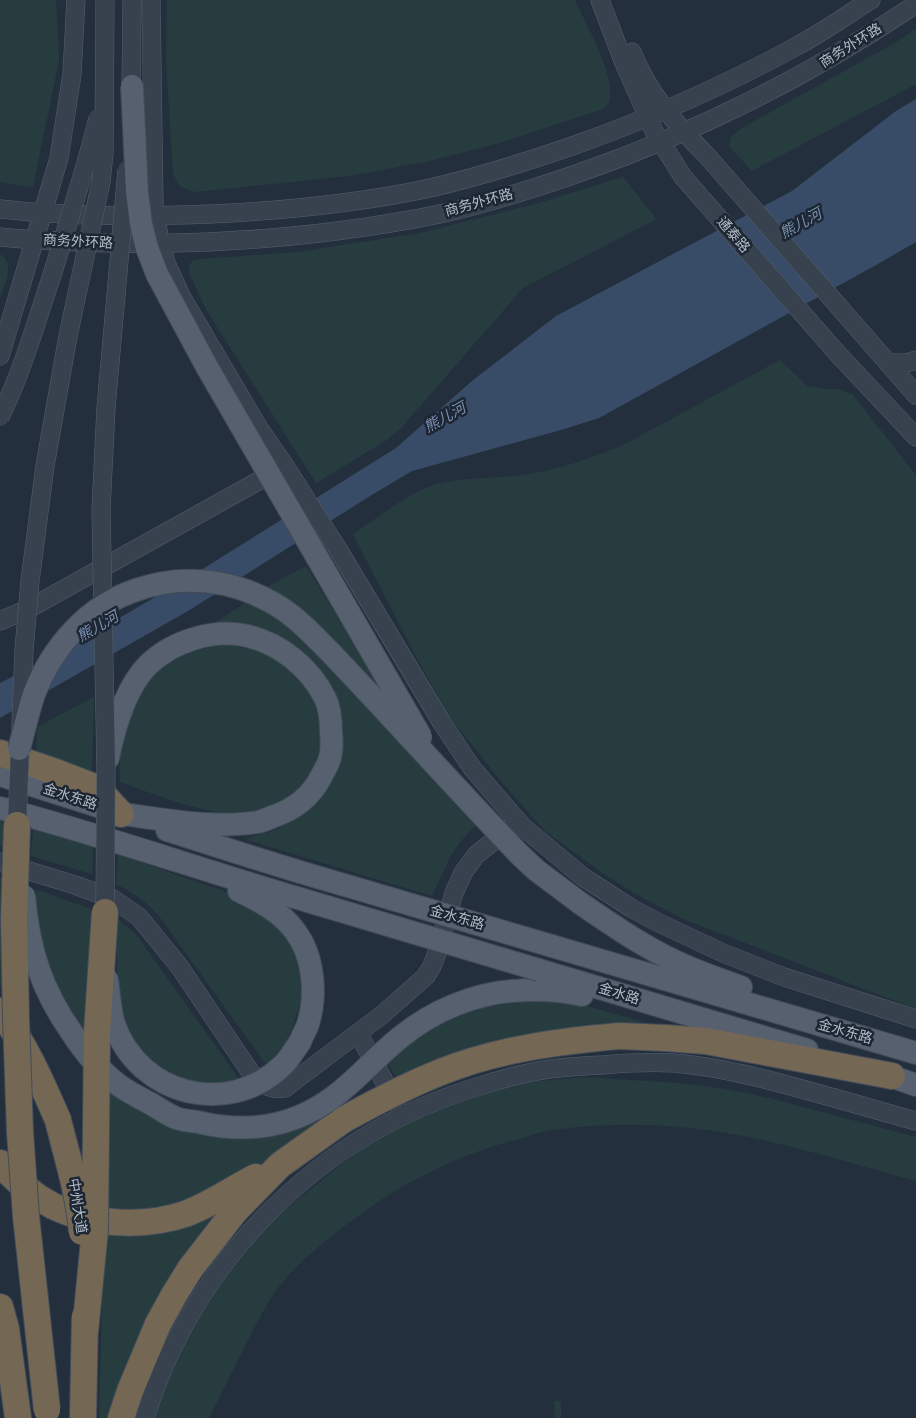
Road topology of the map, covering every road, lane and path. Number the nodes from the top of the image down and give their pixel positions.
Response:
1 (76, 0) edge
2 (105, 0) edge
3 (134, 0) edge
4 (151, 0) edge
5 (600, 0) edge
6 (611, 0) edge
7 (872, 0) edge
8 (916, 4) edge
9 (105, 86) junction
10 (132, 86) junction
11 (665, 110) junction
12 (648, 117) junction
13 (684, 132) junction
14 (661, 142) junction
15 (0, 209) edge
16 (43, 212) junction
17 (156, 216) junction
18 (0, 237) edge
19 (35, 239) junction
20 (161, 244) junction
21 (0, 356) edge
22 (916, 360) edge
23 (889, 363) junction
24 (916, 395) edge
25 (0, 417) edge
26 (916, 437) edge
27 (285, 466) junction
28 (0, 621) edge
29 (10, 751) edge
30 (106, 767) junction
31 (442, 772) junction
32 (0, 775) edge
33 (506, 808) junction
34 (122, 814) junction
35 (8, 816) edge
36 (518, 822) junction
37 (163, 857) junction
38 (0, 862) edge
39 (105, 912) junction
40 (540, 970) joint
41 (409, 990) junction
42 (0, 1010) edge
43 (698, 1017) junction
44 (916, 1019) edge
45 (358, 1033) junction
46 (914, 1051) edge
47 (892, 1076) junction
48 (916, 1085) edge
49 (916, 1093) edge
50 (403, 1116) junction
51 (916, 1121) edge
52 (0, 1163) edge
53 (280, 1165) junction
54 (0, 1307) edge
55 (85, 1332) junction
56 (48, 1414) edge
57 (18, 1418) edge
58 (83, 1418) edge
59 (121, 1418) edge
60 (145, 1418) edge

1 - 16 street
2 - 9 street, bridge
3 - 10 street, bridge
4 - 17 street
5 - 12 street, 通泰路
6 - 11 street
7 - 11 street, 商务外环路
8 - 13 street, 商务外环路
9 - 25 street, bridge
9 - 29 street, bridge
10 - 30 street, bridge
10 - 31 main road, bridge
11 - 12 street, 商务外环路
11 - 13 street
12 - 14 street, 通泰路
12 - 17 street, 商务外环路
13 - 14 street, 商务外环路
13 - 23 street
14 - 20 street, 商务外环路
14 - 26 street, 通泰路
15 - 16 street, 商务外环路
16 - 17 street, 商务外环路
16 - 19 street
17 - 20 street
18 - 19 street, 商务外环路
19 - 20 street, 商务外环路
19 - 21 street
20 - 27 street
22 - 23 street
23 - 24 street
27 - 28 street
27 - 33 street
29 - 31 main road, bridge
29 - 34 highway
29 - 35 street, bridge
30 - 34 main road, bridge
30 - 39 street, bridge
31 - 46 main road, bridge
32 - 34 main road, 金水东路
33 - 36 street
33 - 41 street
34 - 46 main road, 金水东路, bridge
35 - 37 main road, 金水东路
35 - 43 main road, bridge
35 - 56 highway, bridge
36 - 41 street
36 - 44 street
37 - 39 main road, bridge
37 - 40 main road, 金水东路, bridge
38 - 45 street
39 - 55 highway, bridge
40 - 43 main road, 金水路
41 - 45 street
42 - 55 highway, 中州大道, bridge
43 - 47 main road, 金水东路
45 - 50 street
47 - 48 main road, 金水东路
47 - 49 main road
47 - 53 highway, bridge
50 - 51 street
50 - 60 street
52 - 53 highway
53 - 59 highway
54 - 57 highway
55 - 58 highway, 中州大道, bridge

